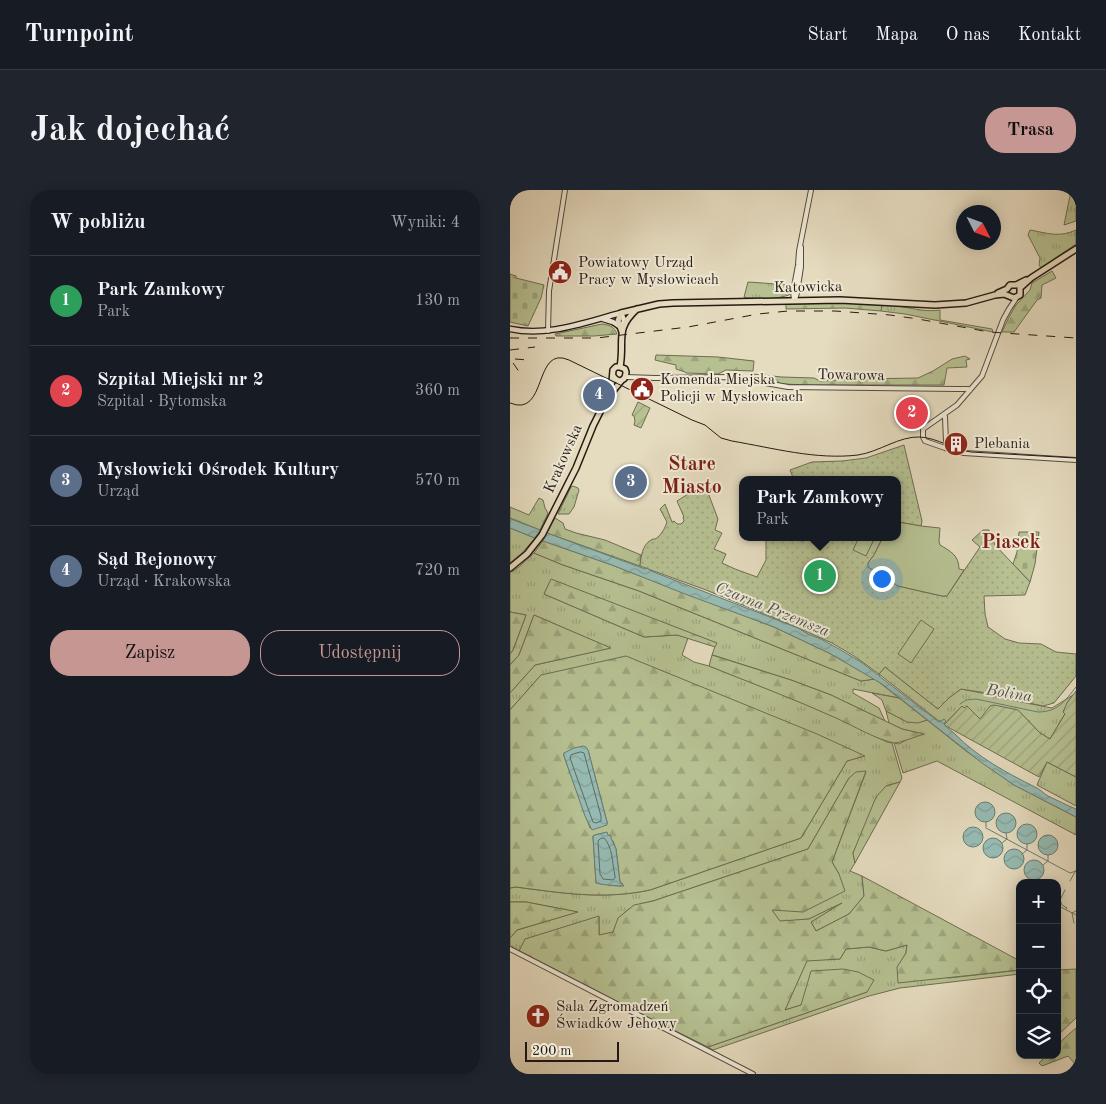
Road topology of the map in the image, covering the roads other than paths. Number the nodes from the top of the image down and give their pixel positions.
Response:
1 (565, 190) edge
2 (811, 190) edge
3 (801, 243) junction
4 (1076, 249) edge
5 (801, 259) junction
6 (798, 265) junction
7 (800, 272) junction
8 (1018, 287) junction
9 (1007, 289) junction
10 (795, 292) junction
11 (995, 295) junction
12 (1008, 296) junction
13 (1017, 297) junction
14 (794, 300) junction
15 (806, 300) junction
16 (784, 301) junction
17 (1009, 308) junction
18 (638, 309) junction
19 (621, 313) junction
20 (599, 318) junction
21 (621, 328) junction
22 (510, 329) edge
23 (548, 331) junction
24 (620, 367) junction
25 (613, 376) junction
26 (623, 379) junction
27 (956, 389) junction
28 (970, 390) junction
29 (606, 400) junction
30 (962, 400) junction
31 (944, 414) junction
32 (946, 442) junction
33 (940, 446) junction
34 (949, 449) junction
35 (1076, 460) edge
36 (510, 568) edge
37 (510, 949) edge
38 (753, 1074) edge

1 - 23 street
2 - 3 street
3 - 5 street
3 - 6 street
4 - 8 main road
5 - 6 street
5 - 7 street
6 - 7 street
6 - 10 street
7 - 10 street
8 - 9 main road
8 - 13 main road
9 - 11 main road, Katowicka
9 - 12 main road
10 - 14 street
10 - 15 street
10 - 16 street
11 - 12 main road, Katowicka
11 - 15 main road, Katowicka
12 - 13 main road
12 - 17 street
13 - 17 street
14 - 15 main road, Katowicka
14 - 16 main road, Katowicka
16 - 18 main road, Katowicka
17 - 28 street
18 - 19 main road, Katowicka
18 - 21 main road
19 - 20 main road
19 - 21 main road
20 - 21 main road
20 - 23 main road
21 - 24 main road
22 - 23 main road
24 - 25 main road
24 - 26 main road
25 - 26 main road
25 - 29 main road, Krakowska
26 - 27 street, Towarowa
26 - 29 main road, Krakowska
27 - 28 street, Towarowa
27 - 30 street
28 - 30 street
29 - 36 main road, Krakowska
30 - 31 street
31 - 32 street
31 - 33 street
32 - 33 street
32 - 34 street
33 - 34 street
34 - 35 street
37 - 38 street

